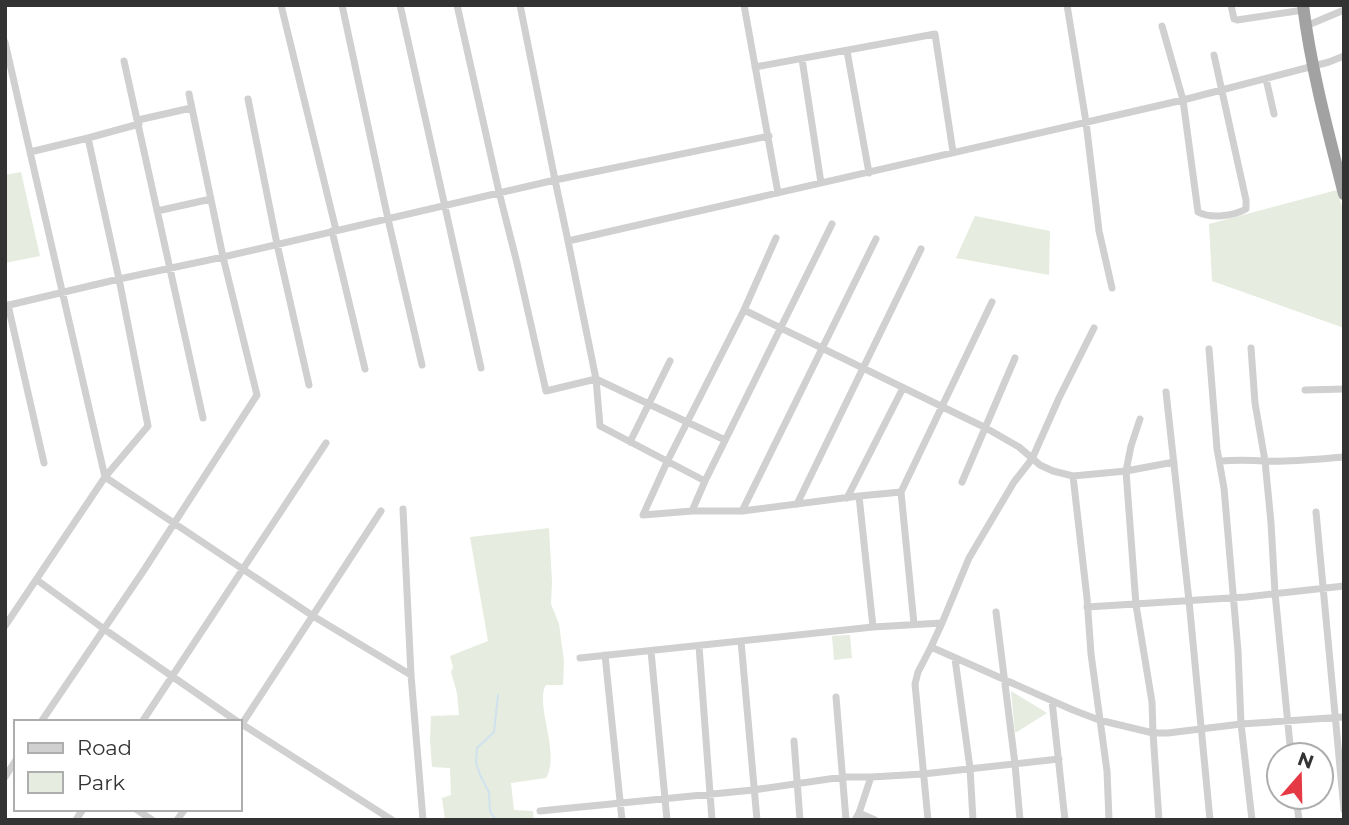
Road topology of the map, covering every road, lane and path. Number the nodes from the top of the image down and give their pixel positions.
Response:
1 (281, 5) edge
2 (342, 5) edge
3 (400, 5) edge
4 (457, 5) edge
5 (520, 5) edge
6 (744, 5) edge
7 (1067, 5) edge
8 (1231, 5) edge
9 (1303, 8) edge
10 (1344, 9) edge
11 (1162, 26) dead end
12 (1305, 26) junction
13 (5, 42) edge
14 (847, 51) junction
15 (1214, 55) dead end
16 (1344, 56) edge
17 (802, 59) junction
18 (124, 61) dead end
19 (1313, 66) junction
20 (755, 67) junction
21 (1266, 79) junction
22 (1222, 90) junction
23 (188, 94) dead end
24 (248, 99) dead end
25 (1183, 100) junction
26 (191, 108) junction
27 (1274, 114) dead end
28 (138, 122) junction
29 (1086, 122) junction
30 (769, 136) junction
31 (88, 138) junction
32 (30, 152) junction
33 (953, 152) junction
34 (869, 173) junction
35 (1342, 178) edge
36 (555, 180) junction
37 (821, 183) junction
38 (499, 192) junction
39 (778, 194) junction
40 (1344, 194) edge
41 (211, 199) junction
42 (446, 205) junction
43 (158, 211) junction
44 (388, 219) junction
45 (832, 224) dead end
46 (334, 230) junction
47 (776, 238) dead end
48 (876, 239) dead end
49 (568, 241) junction
50 (277, 244) junction
51 (921, 249) dead end
52 (223, 257) junction
53 (170, 268) junction
54 (119, 279) junction
55 (1112, 288) dead end
56 (62, 292) junction
57 (992, 302) dead end
58 (7, 306) edge
59 (744, 310) junction
60 (1094, 328) dead end
61 (782, 329) junction
62 (822, 347) junction
63 (1251, 348) dead end
64 (1209, 349) dead end
65 (1015, 358) dead end
66 (670, 361) dead end
67 (422, 365) dead end
68 (481, 368) dead end
69 (365, 369) dead end
70 (863, 369) junction
71 (596, 379) junction
72 (309, 385) dead end
73 (903, 388) junction
74 (1344, 388) edge
75 (1305, 390) dead end
76 (1166, 392) dead end
77 (649, 403) junction
78 (941, 406) junction
79 (203, 418) dead end
80 (1140, 419) dead end
81 (688, 421) junction
82 (986, 428) junction
83 (726, 440) junction
84 (630, 442) junction
85 (326, 443) dead end
86 (1344, 457) edge
87 (1032, 459) junction
88 (1220, 461) junction
89 (1265, 461) junction
90 (667, 462) junction
91 (1174, 462) junction
92 (44, 463) dead end
93 (1126, 471) junction
94 (1073, 476) junction
95 (106, 477) junction
96 (705, 481) junction
97 (962, 482) dead end
98 (901, 492) junction
99 (859, 496) junction
100 (847, 498) junction
101 (797, 504) junction
102 (403, 509) dead end
103 (742, 510) junction
104 (381, 511) dead end
105 (692, 511) junction
106 (1316, 512) dead end
107 (175, 523) junction
108 (242, 569) junction
109 (37, 580) junction
110 (1344, 586) edge
111 (1322, 588) junction
112 (1275, 593) junction
113 (1232, 598) junction
114 (1189, 601) junction
115 (1136, 605) junction
116 (1087, 607) junction
117 (996, 612) dead end
118 (313, 616) junction
119 (942, 623) junction
120 (914, 624) junction
121 (5, 626) edge
122 (873, 627) junction
123 (104, 629) junction
124 (741, 641) junction
125 (699, 646) junction
126 (931, 647) junction
127 (651, 651) junction
128 (606, 655) junction
129 (580, 658) dead end
130 (955, 659) junction
131 (411, 675) junction
132 (172, 677) junction
133 (1004, 680) junction
134 (836, 697) dead end
135 (1052, 701) junction
136 (1335, 717) junction
137 (1344, 717) edge
138 (42, 720) edge
139 (143, 720) edge
140 (234, 720) edge
141 (1099, 720) junction
142 (1287, 720) junction
143 (242, 721) edge
144 (1241, 724) junction
145 (242, 725) edge
146 (1201, 728) junction
147 (1153, 733) junction
148 (794, 741) dead end
149 (1289, 741) edge
150 (1059, 759) junction
151 (1016, 764) junction
152 (970, 768) junction
153 (923, 774) junction
154 (843, 777) junction
155 (871, 777) junction
156 (797, 783) junction
157 (753, 790) junction
158 (709, 795) junction
159 (665, 799) junction
160 (620, 804) junction
161 (1344, 810) edge
162 (540, 811) dead end
163 (857, 816) edge
164 (393, 820) edge
165 (423, 820) edge
166 (622, 820) edge
167 (667, 820) edge
168 (712, 820) edge
169 (757, 820) edge
170 (800, 820) edge
171 (846, 820) edge
172 (875, 820) edge
173 (928, 820) edge
174 (973, 820) edge
175 (1020, 820) edge
176 (1065, 820) edge
177 (1109, 820) edge
178 (1159, 820) edge
179 (1210, 820) edge
180 (1252, 820) edge

1 - 46 street
2 - 44 street
3 - 42 street
4 - 38 street
5 - 36 street
6 - 20 street
7 - 29 street
8 - 9 street
9 - 12 highway
10 - 12 street
11 - 25 street
12 - 19 highway
13 - 32 street
14 - 17 street
14 - 33 street
14 - 34 street
15 - 22 street
16 - 19 street
17 - 20 street
17 - 37 street
18 - 28 street
19 - 21 street
19 - 35 highway
20 - 30 street
21 - 22 street
21 - 27 street
22 - 25 street
22 - 25 street
23 - 26 street
24 - 50 street
25 - 29 street
26 - 28 street
26 - 41 street
28 - 31 street
28 - 43 street
29 - 33 street
29 - 55 street
30 - 36 street
30 - 39 street
31 - 32 street
31 - 54 street
32 - 56 street
33 - 34 street
34 - 37 street
35 - 40 highway
36 - 38 street
36 - 49 street
37 - 39 street
38 - 42 street
38 - 71 street
39 - 49 street
41 - 43 street
41 - 52 street
42 - 44 street
42 - 68 street
43 - 53 street
44 - 46 street
44 - 67 street
45 - 61 street
46 - 50 street
46 - 69 street
47 - 59 street
48 - 62 street
49 - 71 street
50 - 52 street
50 - 72 street
51 - 70 street
52 - 53 street
52 - 107 street
53 - 54 street
53 - 79 street
54 - 56 street
54 - 95 street
56 - 58 street
56 - 95 street
57 - 78 street
58 - 92 street
59 - 61 street
59 - 81 street
60 - 87 street
61 - 62 street
61 - 83 street
62 - 70 street
62 - 103 street
63 - 89 street
64 - 88 street
65 - 82 street
66 - 77 street
70 - 73 street
70 - 101 street
71 - 77 street
71 - 84 street
73 - 78 street
73 - 100 street
74 - 75 street
76 - 91 street
77 - 81 street
77 - 84 street
78 - 82 street
78 - 98 street
80 - 93 street
81 - 83 street
81 - 90 street
82 - 87 street
82 - 97 street
83 - 96 street
84 - 90 street
85 - 108 street
86 - 89 street
87 - 94 street
87 - 119 street
88 - 89 street
88 - 113 street
89 - 112 street
90 - 96 street
90 - 105 street
91 - 93 street
91 - 114 street
93 - 94 street
93 - 115 street
94 - 116 street
95 - 107 street
95 - 109 street
96 - 105 street
98 - 99 street
98 - 120 street
99 - 100 street
99 - 122 street
100 - 101 street
101 - 103 street
102 - 131 street
103 - 105 street
104 - 118 street
106 - 111 street
107 - 108 street
107 - 123 street
108 - 118 street
108 - 132 street
109 - 121 street
109 - 123 street
110 - 111 street
111 - 112 street
111 - 136 street
112 - 113 street
112 - 142 street
113 - 114 street
113 - 144 street
114 - 115 street
114 - 146 street
115 - 116 street
115 - 147 street
116 - 141 street
117 - 133 street
118 - 131 street
118 - 143 street
119 - 120 street
119 - 126 street
120 - 122 street
122 - 124 street
123 - 132 street
123 - 138 street
124 - 125 street
124 - 157 street
125 - 127 street
125 - 158 street
126 - 130 street
126 - 153 street
127 - 128 street
127 - 159 street
128 - 129 street
128 - 160 street
130 - 133 street
130 - 152 street
131 - 165 street
132 - 139 street
132 - 140 street
133 - 135 street
133 - 151 street
134 - 154 street
135 - 141 street
135 - 150 street
136 - 137 street
136 - 142 street
136 - 161 street
141 - 147 street
141 - 177 street
142 - 144 street
142 - 149 street
144 - 146 street
144 - 180 street
145 - 164 street
146 - 147 street
146 - 179 street
147 - 178 street
148 - 156 street
150 - 151 street
150 - 176 street
151 - 152 street
151 - 175 street
152 - 153 street
152 - 174 street
153 - 155 street
153 - 173 street
154 - 155 street
154 - 156 street
154 - 171 street
155 - 163 street
156 - 157 street
156 - 170 street
157 - 158 street
157 - 169 street
158 - 159 street
158 - 168 street
159 - 160 street
159 - 167 street
160 - 162 street
160 - 166 street
163 - 172 street

